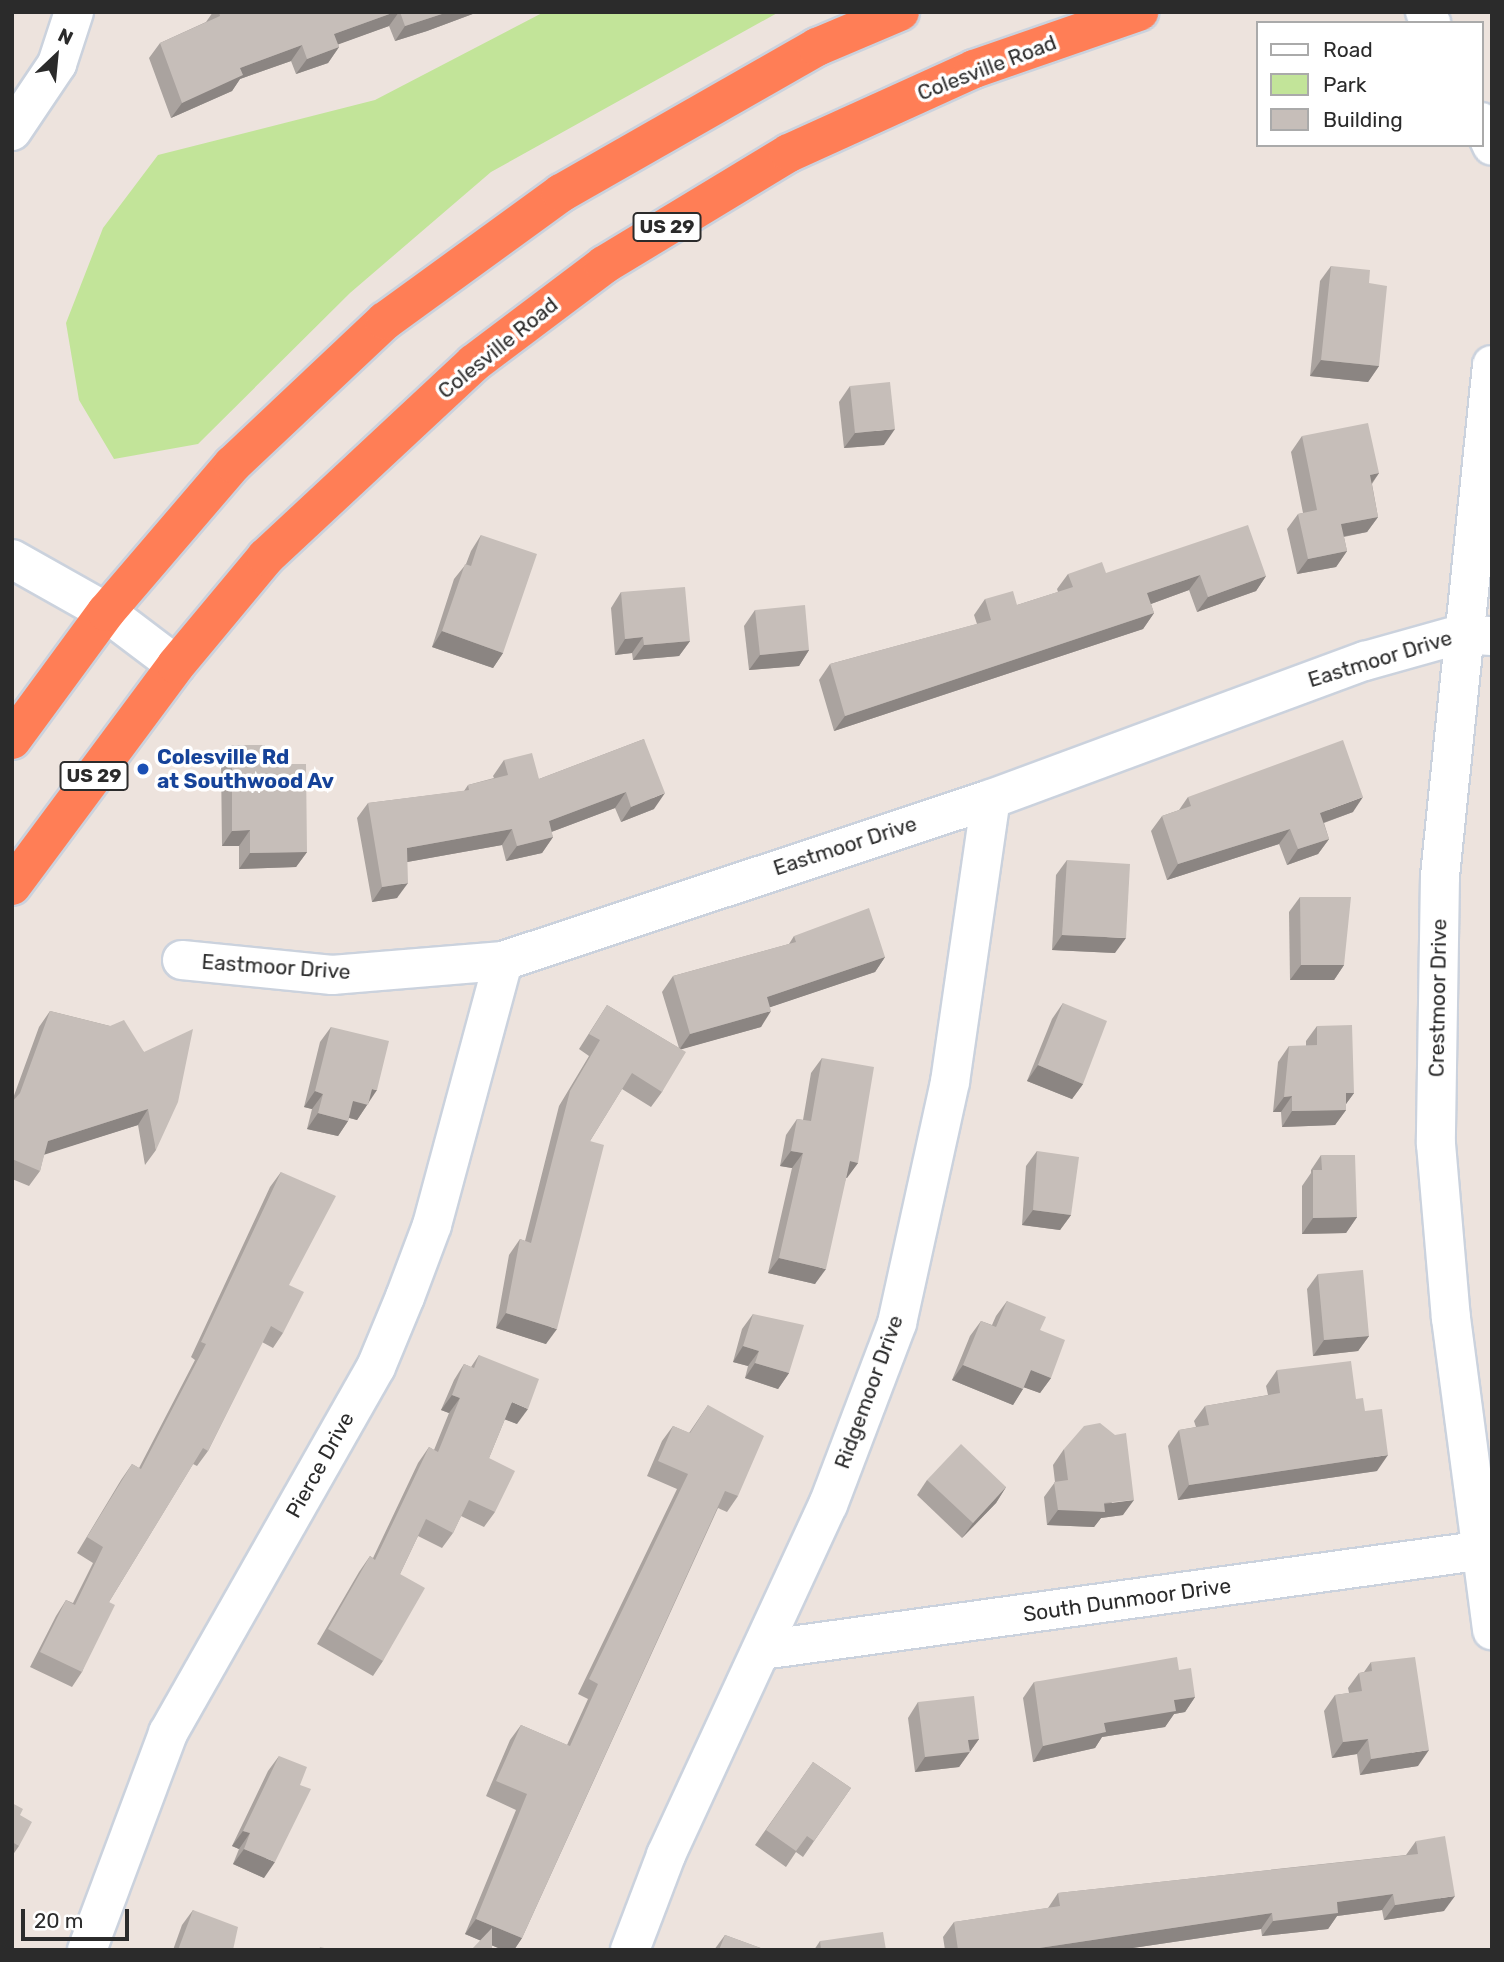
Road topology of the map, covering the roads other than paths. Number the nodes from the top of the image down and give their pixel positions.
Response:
1 (74, 12) edge
2 (900, 12) edge
3 (1139, 12) edge
4 (1483, 126) edge
5 (12, 131) edge
6 (1492, 146) edge
7 (1492, 365) edge
8 (12, 559) edge
9 (106, 612) junction
10 (1476, 635) edge
11 (176, 665) junction
12 (12, 740) edge
13 (991, 799) junction
14 (12, 886) edge
15 (182, 960) dead end
16 (503, 961) junction
17 (1485, 1550) edge
18 (1492, 1630) edge
19 (762, 1650) junction
20 (87, 1950) edge
21 (630, 1950) edge

1 - 5 street
2 - 9 highway
3 - 11 highway, Colesville Road / US 29
4 - 6 street
7 - 10 street, Crestmoor Drive
8 - 9 street
9 - 11 street
9 - 12 highway
10 - 13 street, Eastmoor Drive
10 - 17 street, Crestmoor Drive
11 - 14 highway, Colesville Road / US 29
13 - 16 street, Eastmoor Drive
13 - 19 street, Ridgemoor Drive
15 - 16 street, Eastmoor Drive
16 - 20 street, Pierce Drive
17 - 18 street, Crestmoor Drive
17 - 19 street, South Dunmoor Drive
19 - 21 street, Ridgemoor Drive

